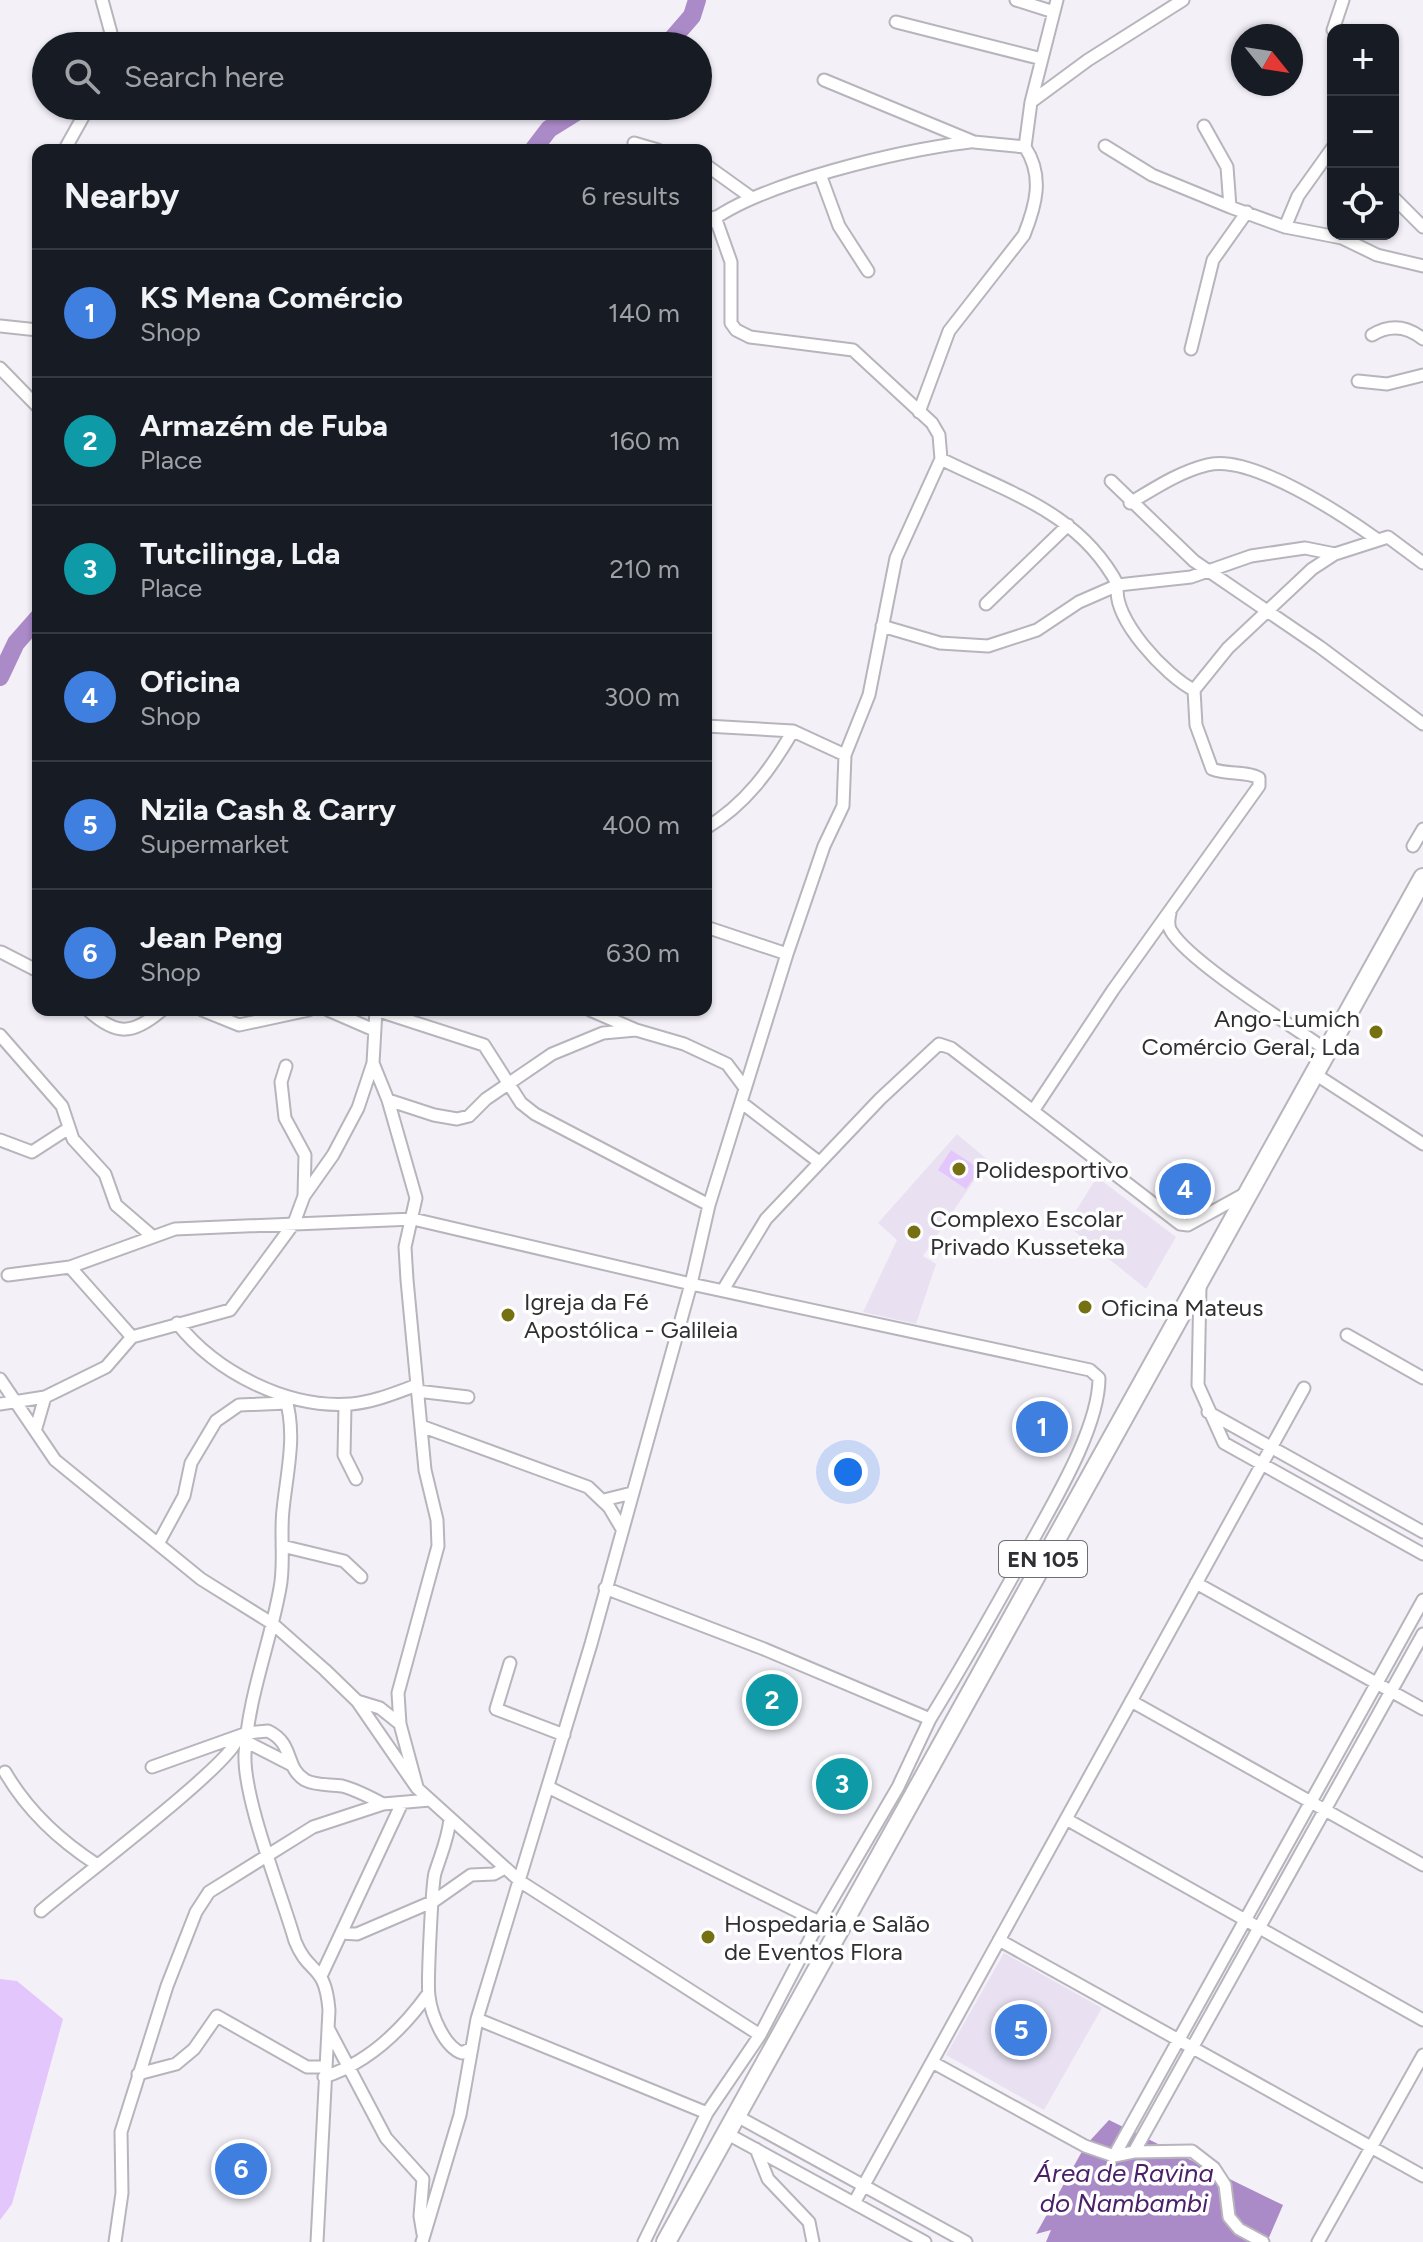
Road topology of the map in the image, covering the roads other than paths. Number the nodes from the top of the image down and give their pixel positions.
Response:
1 (102, 0) edge
2 (1016, 0) edge
3 (1183, 0) edge
4 (1343, 0) edge
5 (1056, 6) edge
6 (896, 22) dead end
7 (1335, 24) edge
8 (111, 32) edge
9 (1042, 59) junction
10 (824, 80) dead end
11 (1031, 102) junction
12 (81, 120) edge
13 (1204, 126) dead end
14 (974, 142) junction
15 (634, 143) dead end
16 (68, 144) edge
17 (637, 144) edge
18 (1105, 146) dead end
19 (1025, 147) junction
20 (1327, 155) edge
21 (712, 169) edge
22 (821, 177) junction
23 (752, 198) junction
24 (1399, 203) edge
25 (1230, 207) junction
26 (1247, 212) junction
27 (712, 220) edge
28 (712, 223) edge
29 (1285, 227) junction
30 (1423, 227) edge
31 (1423, 266) edge
32 (868, 271) dead end
33 (0, 326) edge
34 (32, 329) edge
35 (1372, 335) dead end
36 (1423, 339) edge
37 (1191, 349) dead end
38 (0, 368) edge
39 (1423, 375) edge
40 (1358, 381) dead end
41 (32, 401) edge
42 (919, 412) junction
43 (941, 459) junction
44 (1111, 481) dead end
45 (1130, 503) junction
46 (1068, 525) junction
47 (1378, 540) junction
48 (1335, 554) junction
49 (1423, 563) edge
50 (1213, 571) junction
51 (1118, 585) junction
52 (986, 604) dead end
53 (1267, 611) junction
54 (882, 626) junction
55 (1194, 690) junction
56 (1423, 724) edge
57 (712, 726) edge
58 (793, 731) junction
59 (845, 755) junction
60 (712, 823) edge
61 (1423, 829) edge
62 (1413, 846) dead end
63 (1423, 878) edge
64 (1170, 912) junction
65 (712, 929) edge
66 (1, 952) edge
67 (787, 954) junction
68 (32, 968) edge
69 (96, 1016) edge
70 (156, 1016) edge
71 (217, 1016) edge
72 (281, 1016) edge
73 (342, 1016) edge
74 (375, 1016) edge
75 (395, 1016) edge
76 (604, 1016) edge
77 (620, 1016) edge
78 (616, 1021) junction
79 (374, 1030) junction
80 (636, 1030) junction
81 (0, 1035) edge
82 (1328, 1051) junction
83 (373, 1063) junction
84 (286, 1066) dead end
85 (1315, 1074) junction
86 (510, 1085) junction
87 (745, 1088) junction
88 (388, 1100) junction
89 (742, 1103) junction
90 (1033, 1111) junction
91 (69, 1128) junction
92 (0, 1140) edge
93 (1423, 1144) edge
94 (819, 1162) junction
95 (1249, 1191) junction
96 (304, 1196) junction
97 (709, 1205) junction
98 (413, 1219) junction
99 (294, 1223) junction
100 (152, 1236) junction
101 (70, 1267) junction
102 (8, 1275) dead end
103 (1200, 1277) junction
104 (691, 1284) junction
105 (723, 1290) junction
106 (177, 1323) junction
107 (1347, 1335) dead end
108 (132, 1337) junction
109 (1423, 1378) edge
110 (0, 1379) edge
111 (417, 1388) junction
112 (1304, 1388) dead end
113 (45, 1397) junction
114 (468, 1397) dead end
115 (286, 1399) junction
116 (17, 1403) junction
117 (0, 1404) edge
118 (345, 1405) junction
119 (1208, 1412) junction
120 (421, 1426) junction
121 (36, 1428) junction
122 (1271, 1448) junction
123 (1262, 1464) junction
124 (1066, 1478) junction
125 (356, 1479) dead end
126 (1084, 1487) junction
127 (632, 1493) junction
128 (604, 1500) junction
129 (622, 1529) junction
130 (1423, 1532) edge
131 (158, 1544) junction
132 (282, 1546) junction
133 (1423, 1554) edge
134 (361, 1577) dead end
135 (1196, 1583) junction
136 (605, 1588) junction
137 (1423, 1600) edge
138 (273, 1624) junction
139 (1423, 1634) edge
140 (510, 1663) dead end
141 (1377, 1684) junction
142 (1391, 1691) junction
143 (357, 1701) junction
144 (1131, 1701) junction
145 (1423, 1709) edge
146 (930, 1719) junction
147 (400, 1724) junction
148 (564, 1735) junction
149 (243, 1738) junction
150 (292, 1765) junction
151 (152, 1767) dead end
152 (5, 1772) dead end
153 (548, 1787) junction
154 (417, 1788) junction
155 (430, 1800) junction
156 (1311, 1802) junction
157 (402, 1803) junction
158 (383, 1804) junction
159 (1325, 1810) junction
160 (450, 1819) junction
161 (1066, 1819) junction
162 (269, 1855) junction
163 (96, 1864) junction
164 (1423, 1865) edge
165 (505, 1868) junction
166 (521, 1882) junction
167 (434, 1901) junction
168 (41, 1911) dead end
169 (1245, 1920) junction
170 (819, 1922) junction
171 (1259, 1928) junction
172 (341, 1933) junction
173 (999, 1940) junction
174 (322, 1974) junction
175 (428, 1994) junction
176 (413, 2015) junction
177 (433, 2015) junction
178 (477, 2019) junction
179 (1423, 2020) edge
180 (328, 2028) junction
181 (760, 2035) junction
182 (1179, 2040) junction
183 (1192, 2047) junction
184 (472, 2048) junction
185 (1423, 2055) edge
186 (932, 2062) junction
187 (307, 2067) junction
188 (351, 2068) junction
189 (324, 2072) junction
190 (138, 2074) junction
191 (323, 2092) junction
192 (707, 2113) junction
193 (735, 2115) junction
194 (726, 2133) junction
195 (1371, 2147) junction
196 (756, 2149) junction
197 (1134, 2152) junction
198 (1114, 2156) junction
199 (443, 2176) junction
200 (1423, 2176) edge
201 (423, 2179) junction
202 (864, 2186) junction
203 (854, 2203) junction
204 (422, 2238) edge
205 (115, 2242) edge
206 (317, 2242) edge
207 (644, 2242) edge
208 (666, 2242) edge
209 (813, 2242) edge
210 (925, 2242) edge
211 (966, 2242) edge
212 (1263, 2242) edge
213 (1318, 2242) edge

1 - 8 street
2 - 5 street
3 - 11 street
4 - 7 street
5 - 9 street
6 - 9 street
9 - 11 street
10 - 14 street
11 - 19 street
12 - 16 street
13 - 25 street
14 - 19 street
14 - 22 street
15 - 17 street
18 - 25 street
19 - 42 street
20 - 29 street
21 - 23 street
22 - 23 street
22 - 32 street
23 - 27 street
24 - 30 street
25 - 26 street
26 - 29 street
26 - 37 street
28 - 42 street
29 - 31 street
33 - 34 street
35 - 36 street
38 - 41 street
39 - 40 street
42 - 43 street
43 - 46 street
43 - 54 street
44 - 45 street
45 - 47 street
45 - 50 street
46 - 51 street
46 - 52 street
47 - 48 street
47 - 49 street
48 - 50 street
48 - 53 street
50 - 51 street
50 - 53 street
51 - 54 street
51 - 55 street
53 - 55 street
53 - 56 street
54 - 59 street
55 - 64 street
57 - 58 street
58 - 59 street
58 - 60 street
59 - 67 street
61 - 62 street
63 - 82 main road, EN 105
64 - 82 street
64 - 90 street
65 - 67 street
66 - 68 street
67 - 87 street
69 - 70 street
71 - 72 street
73 - 79 street
74 - 79 street
75 - 86 street
76 - 78 street
77 - 78 street
78 - 80 street
79 - 83 street
80 - 86 street
80 - 87 street
81 - 91 street
82 - 85 main road, EN 105
83 - 88 street
83 - 96 street
84 - 96 street
85 - 93 street
85 - 95 main road, EN 105
86 - 88 street
86 - 97 street
87 - 89 street
88 - 98 street
89 - 94 street
89 - 97 street
90 - 94 street
90 - 95 street
91 - 92 street
91 - 100 street
94 - 105 street
95 - 103 main road, EN 105
96 - 99 street
97 - 104 street
98 - 99 street
98 - 104 street
98 - 111 street
99 - 100 street
99 - 106 street
100 - 101 street
101 - 102 street
101 - 108 street
103 - 119 street
103 - 126 main road, EN 105
104 - 105 street
104 - 127 street
105 - 124 street
106 - 108 street
106 - 115 street
107 - 109 street
108 - 113 street
110 - 116 street
111 - 114 street
111 - 118 street
111 - 120 street
112 - 122 street
113 - 116 street
113 - 121 street
115 - 118 street
115 - 131 street
115 - 132 street
116 - 117 street
116 - 121 street
118 - 125 street
119 - 122 street
119 - 123 street
120 - 128 street
120 - 147 street
121 - 131 street
122 - 123 street
122 - 130 street
123 - 133 street
123 - 135 street
124 - 126 street
124 - 146 street
126 - 193 main road, EN 105
127 - 128 street
127 - 129 street
128 - 129 street
129 - 136 street
131 - 138 street
132 - 134 street
132 - 138 street
135 - 141 street
135 - 144 street
136 - 146 street
136 - 148 street
137 - 141 street
138 - 143 street
138 - 149 street
139 - 142 street
140 - 148 street
141 - 142 street
141 - 156 street
142 - 145 street
142 - 159 street
143 - 147 street
143 - 154 street
144 - 156 street
144 - 161 street
146 - 170 street
147 - 154 street
148 - 153 street
149 - 150 street
149 - 150 street
149 - 151 street
149 - 162 street
149 - 163 street
150 - 158 street
152 - 163 street
153 - 166 street
153 - 170 street
154 - 155 street
155 - 157 street
155 - 160 street
156 - 159 street
156 - 169 street
157 - 158 street
157 - 172 street
158 - 162 street
159 - 164 street
159 - 171 street
160 - 165 street
160 - 167 street
161 - 169 street
161 - 173 street
162 - 174 street
162 - 190 street
163 - 168 street
165 - 166 street
165 - 167 street
166 - 178 street
166 - 181 street
167 - 172 street
167 - 175 street
169 - 171 street
169 - 182 street
170 - 181 street
171 - 179 street
171 - 183 street
172 - 174 street
173 - 182 street
173 - 186 street
174 - 180 street
175 - 176 street
175 - 177 street
176 - 177 street
176 - 188 street
177 - 184 street
178 - 184 street
178 - 192 street
180 - 188 street
180 - 189 street
181 - 192 street
182 - 183 street
182 - 198 street
183 - 195 street
183 - 197 street
184 - 199 street
185 - 195 street
186 - 198 street
186 - 202 street
187 - 189 street
187 - 190 street
187 - 191 street
188 - 189 street
188 - 201 street
189 - 191 street
190 - 205 street
191 - 206 street
192 - 207 street
193 - 194 main road, EN 105
193 - 202 street
194 - 196 street
194 - 208 main road, EN 105
195 - 200 street
195 - 213 street
196 - 203 street
196 - 209 street
197 - 198 street
197 - 212 street
199 - 201 street
199 - 204 street
201 - 204 street
202 - 203 street
202 - 211 street
203 - 210 street

